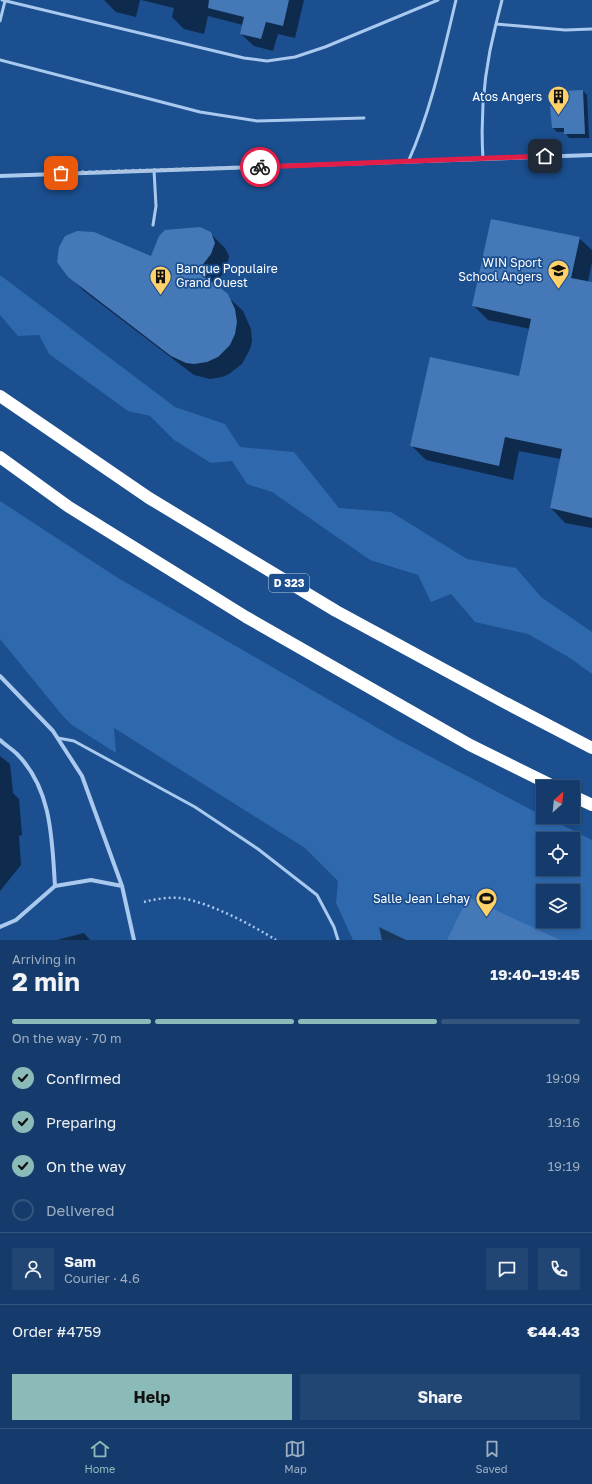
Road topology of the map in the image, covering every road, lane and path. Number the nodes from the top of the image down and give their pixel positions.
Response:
1 (4, 0) edge
2 (438, 0) edge
3 (456, 0) edge
4 (502, 0) edge
5 (0, 21) edge
6 (496, 24) junction
7 (592, 29) edge
8 (0, 60) edge
9 (364, 118) dead end
10 (592, 154) edge
11 (483, 159) junction
12 (408, 162) junction
13 (154, 170) junction
14 (0, 176) edge
15 (153, 225) dead end
16 (0, 396) edge
17 (0, 457) edge
18 (0, 676) edge
19 (58, 738) junction
20 (0, 740) edge
21 (592, 748) edge
22 (541, 780) edge
23 (580, 799) edge
24 (592, 805) edge
25 (55, 886) junction
26 (122, 886) junction
27 (144, 902) dead end
28 (0, 927) edge
29 (134, 940) edge
30 (276, 940) edge
31 (338, 940) edge

1 - 2 lane
1 - 5 lane
3 - 12 lane
4 - 6 lane
6 - 7 lane
6 - 11 lane
8 - 9 lane
10 - 11 street
11 - 12 street
12 - 13 street
13 - 14 street
13 - 15 lane
16 - 21 highway, D 323
17 - 22 highway
18 - 19 street
19 - 26 street
19 - 31 lane
20 - 25 street
23 - 24 highway
25 - 26 street
25 - 28 street
26 - 29 street
27 - 30 path

